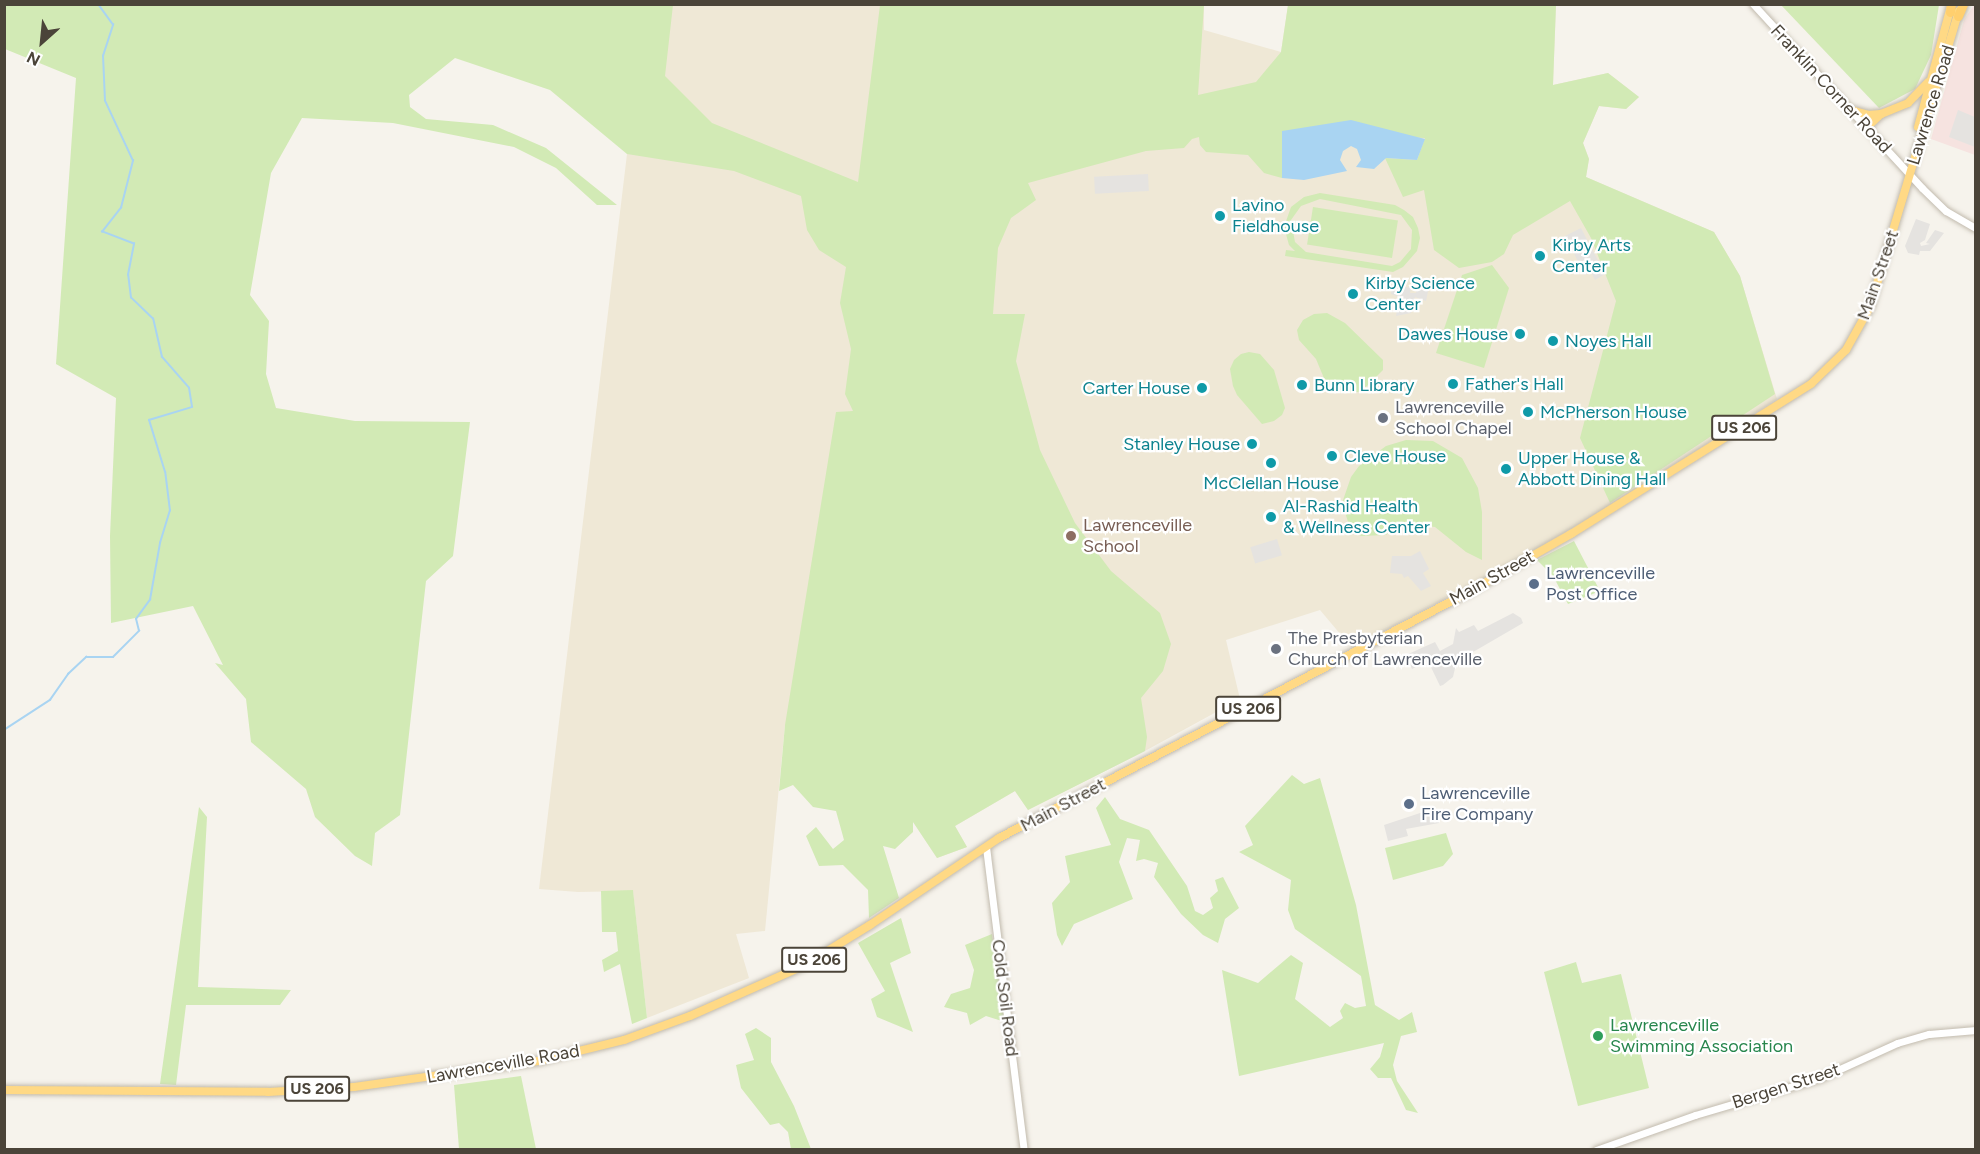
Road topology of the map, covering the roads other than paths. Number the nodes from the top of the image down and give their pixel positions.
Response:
1 (1753, 4) edge
2 (1962, 4) edge
3 (1953, 9) edge
4 (1931, 77) junction
5 (1851, 110) junction
6 (1881, 114) junction
7 (1867, 127) junction
8 (1909, 175) junction
9 (1976, 228) edge
10 (986, 847) junction
11 (1976, 1030) edge
12 (4, 1090) edge
13 (1024, 1149) edge
14 (1596, 1149) edge

1 - 5 street, Franklin Corner Road
2 - 3 highway
3 - 4 highway, Lawrence Road / US 206
3 - 8 highway, Lawrence Road / US 206
4 - 6 highway
4 - 8 highway, Lawrence Road / US 206
5 - 6 highway
5 - 7 street, Franklin Corner Road
6 - 7 highway
7 - 8 street, Franklin Corner Road
8 - 9 street, Franklin Corner Road
8 - 10 highway, Main Street / US 206
10 - 12 highway, Lawrenceville Road / US 206
10 - 13 street, Cold Soil Road
11 - 14 street, Bergen Street

